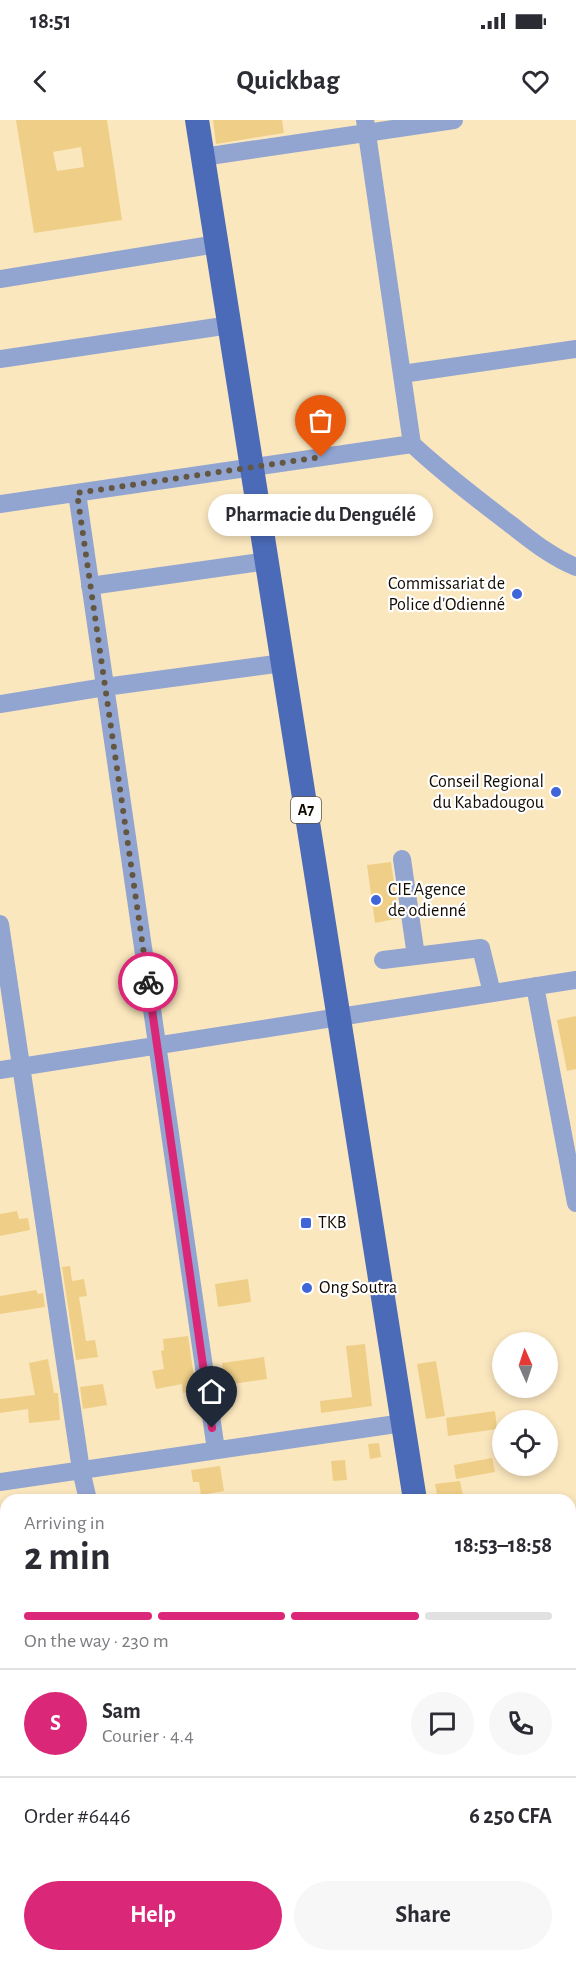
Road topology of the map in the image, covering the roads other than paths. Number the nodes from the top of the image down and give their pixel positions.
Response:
1 (198, 120) edge
2 (454, 120) edge
3 (365, 126) edge
4 (203, 157) junction
5 (217, 244) junction
6 (0, 279) edge
7 (230, 325) junction
8 (576, 349) edge
9 (0, 359) edge
10 (402, 374) junction
11 (412, 444) junction
12 (252, 467) junction
13 (77, 493) junction
14 (0, 504) edge
15 (267, 561) junction
16 (576, 567) edge
17 (90, 586) junction
18 (283, 663) junction
19 (105, 687) junction
20 (0, 704) edge
21 (402, 859) dead end
22 (0, 924) edge
23 (416, 956) junction
24 (383, 960) dead end
25 (3, 964) edge
26 (576, 980) edge
27 (534, 986) junction
28 (492, 993) junction
29 (339, 1017) junction
30 (157, 1045) junction
31 (21, 1067) junction
32 (0, 1070) edge
33 (576, 1203) edge
34 (403, 1423) junction
35 (216, 1450) junction
36 (81, 1470) junction
37 (0, 1482) edge
38 (87, 1494) edge
39 (414, 1494) edge

1 - 4 main road, A7
2 - 3 street
3 - 4 street
3 - 10 street
4 - 5 main road, A7
5 - 6 street
5 - 7 main road, A7
7 - 9 street
7 - 12 main road, A7
8 - 10 street
10 - 11 street
11 - 12 street
11 - 16 street
12 - 13 street
12 - 15 main road, A7
13 - 14 street
13 - 17 street
15 - 17 street
15 - 18 main road, A7
17 - 19 street
18 - 19 street
18 - 29 main road, A7
19 - 20 street
19 - 30 street
21 - 23 street
22 - 25 street
23 - 24 street
23 - 28 street
25 - 31 street
26 - 27 street
27 - 28 street
27 - 33 street
28 - 29 street
29 - 30 street
29 - 34 main road, A7
30 - 31 street
30 - 35 street
31 - 32 street
31 - 36 street
34 - 35 street
34 - 39 main road, A7
35 - 36 street
36 - 37 street
36 - 38 street

